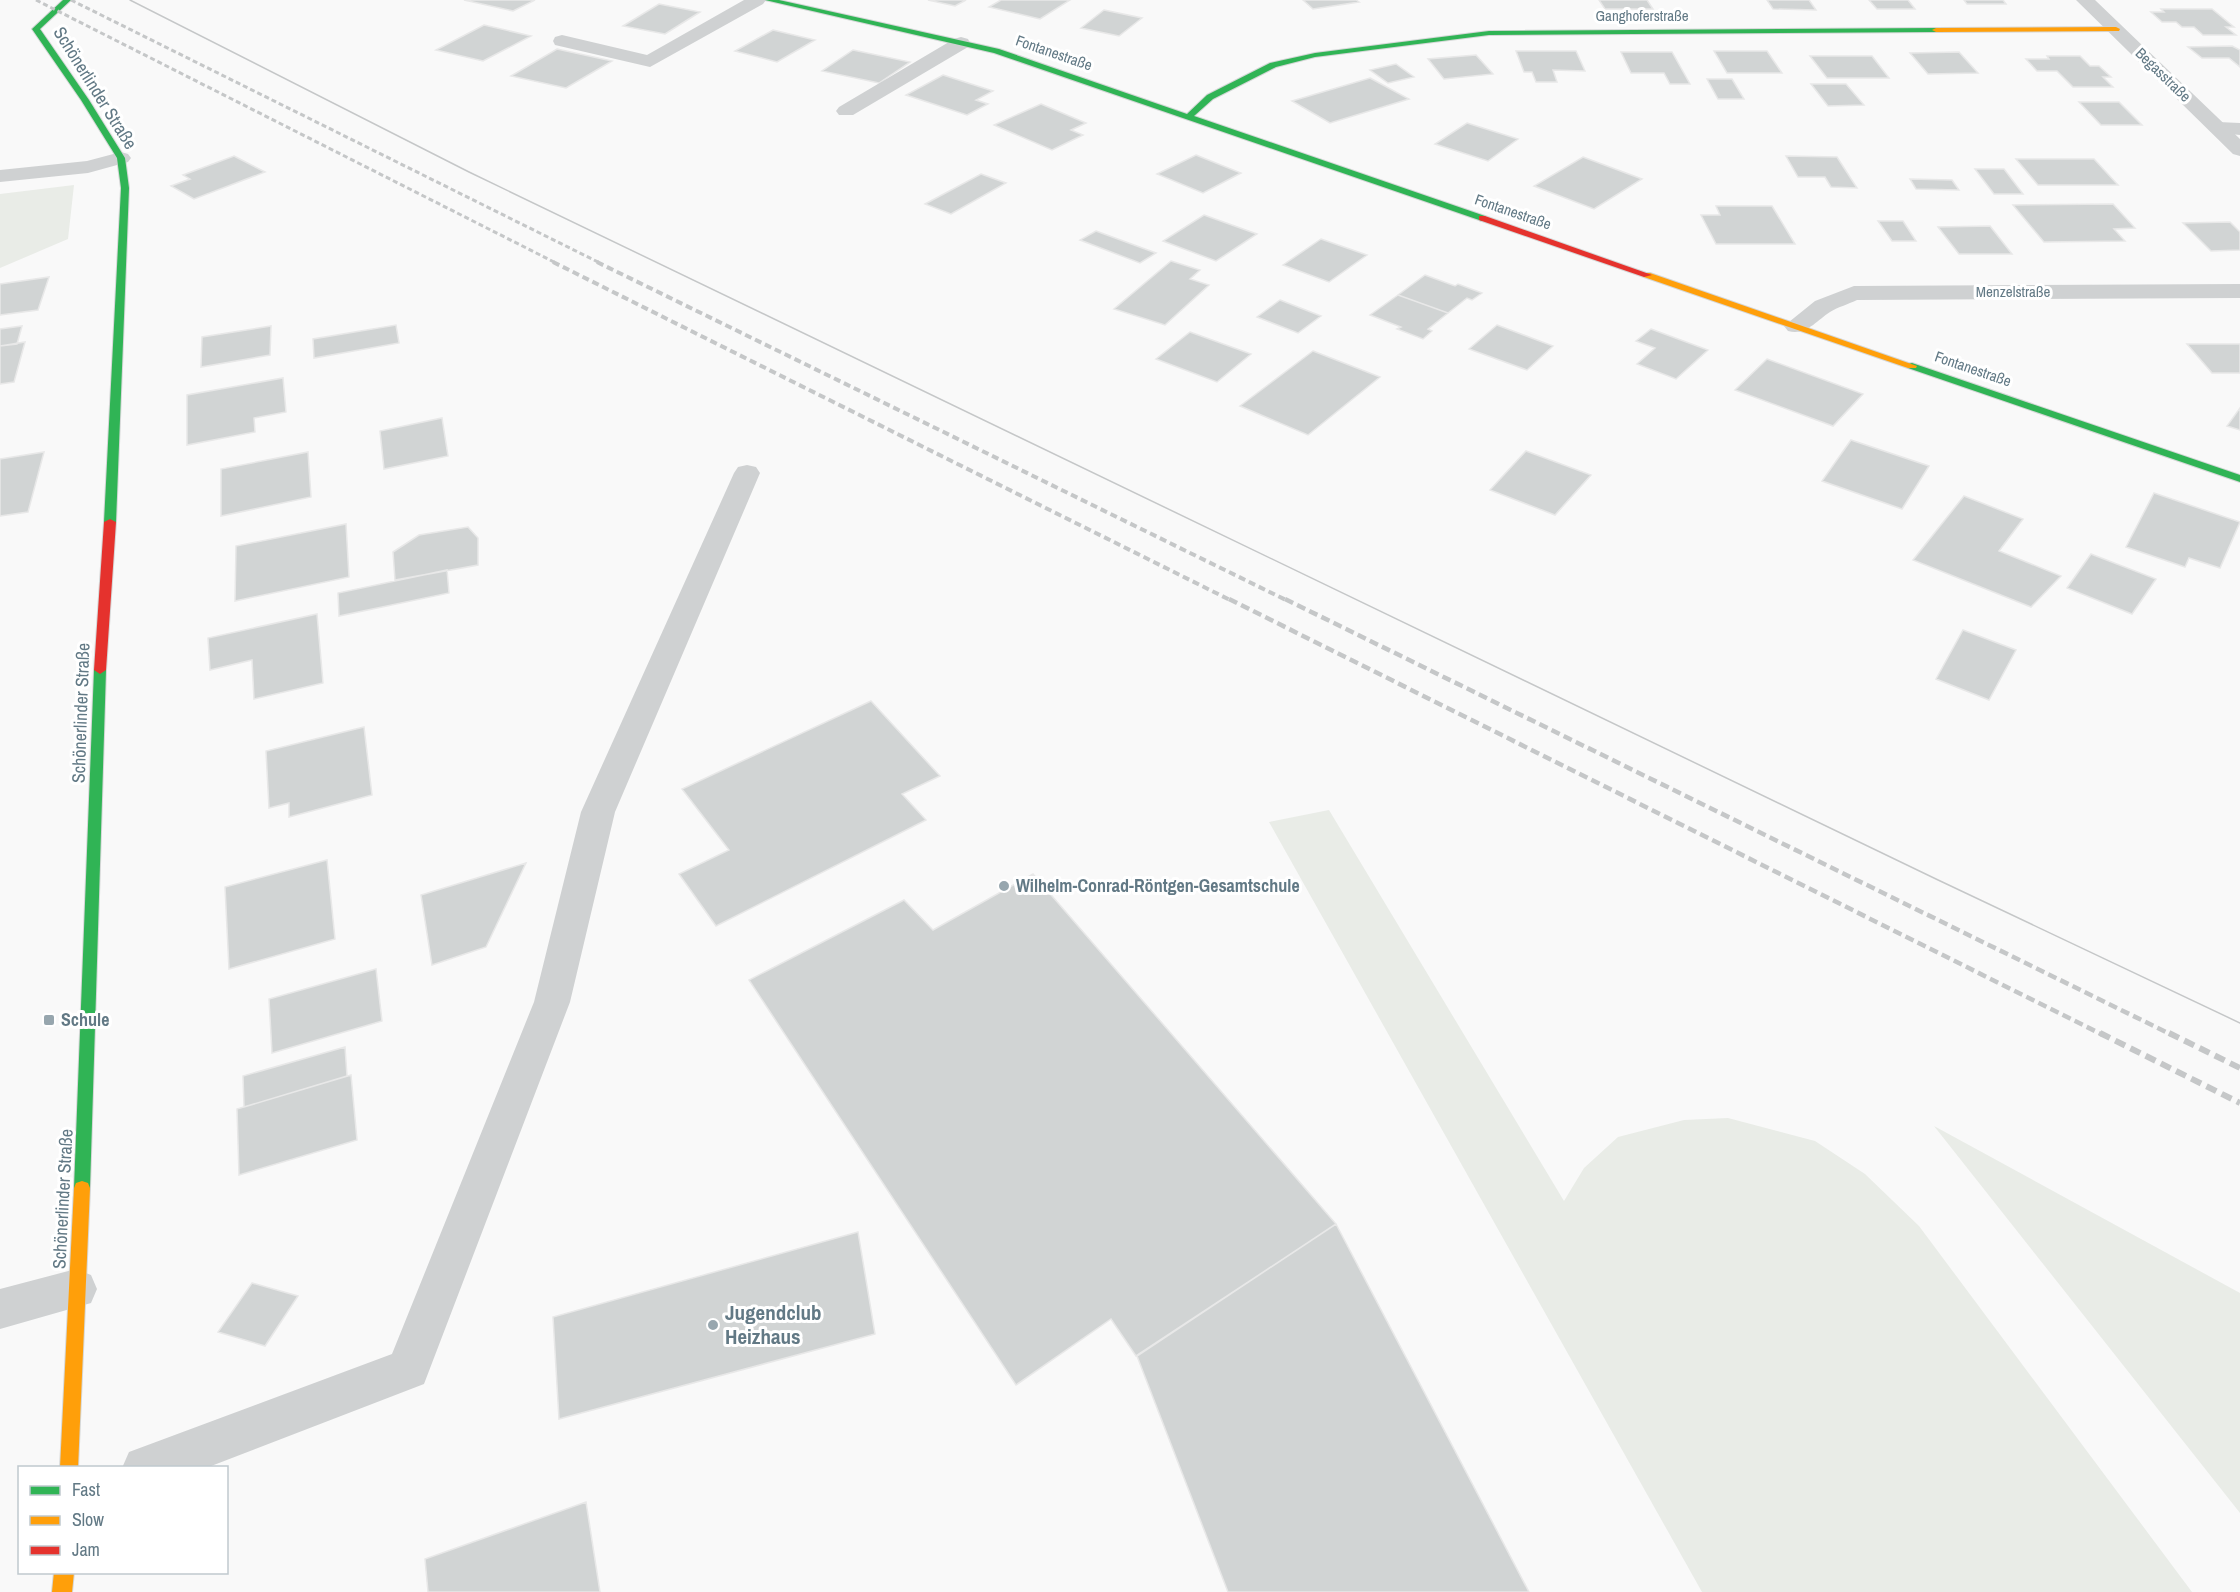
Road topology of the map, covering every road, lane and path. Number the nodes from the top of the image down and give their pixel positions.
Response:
1 (68, 0) edge
2 (757, 0) edge
3 (769, 0) edge
4 (2085, 0) edge
5 (2116, 29) junction
6 (562, 41) dead end
7 (961, 43) junction
8 (846, 111) dead end
9 (1187, 118) junction
10 (2218, 128) junction
11 (2240, 129) edge
12 (2240, 150) edge
13 (121, 158) junction
14 (0, 176) edge
15 (2240, 291) edge
16 (1796, 326) junction
17 (747, 473) dead end
18 (2240, 479) edge
19 (76, 1289) junction
20 (0, 1309) edge
21 (69, 1466) edge
22 (148, 1466) edge
23 (64, 1574) edge
24 (63, 1592) edge

1 - 13 street, Schönerlinder Straße
2 - 6 street
3 - 7 street, Fontanestraße
4 - 5 street, Begasstraße
5 - 9 street, Ganghoferstraße
5 - 10 street, Begasstraße
7 - 8 street
7 - 9 street, Fontanestraße
9 - 16 street, Fontanestraße
10 - 11 street
10 - 12 street, Begasstraße
13 - 14 street
13 - 19 street, Schönerlinder Straße
15 - 16 street, Menzelstraße
16 - 18 street, Fontanestraße
17 - 22 street
19 - 20 street
19 - 21 street, Schönerlinder Straße
23 - 24 street

